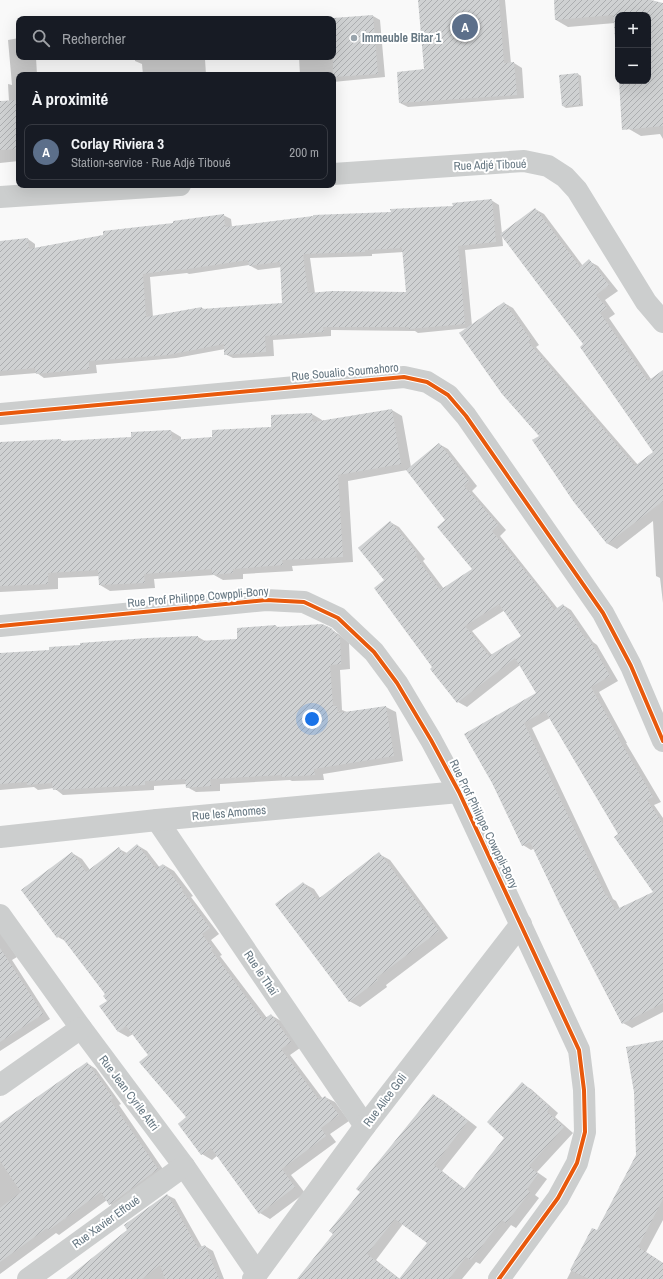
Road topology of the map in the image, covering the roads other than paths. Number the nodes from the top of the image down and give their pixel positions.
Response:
1 (336, 174) edge
2 (135, 188) edge
3 (0, 197) edge
4 (663, 322) edge
5 (0, 414) edge
6 (0, 626) edge
7 (663, 741) edge
8 (459, 792) junction
9 (157, 820) junction
10 (0, 837) edge
11 (0, 915) edge
12 (521, 924) junction
13 (81, 1028) junction
14 (0, 1085) edge
15 (365, 1126) junction
16 (184, 1166) junction
17 (255, 1276) edge
18 (28, 1279) edge
19 (499, 1279) edge

1 - 4 street, Rue Adjé Tiboué
2 - 3 street
5 - 7 street, Rue Soualio Soumahoro
6 - 8 street, Rue Prof Philippe Cowppli-Bony
8 - 9 street, Rue les Amomes
8 - 12 street, Rue Prof Philippe Cowppli-Bony
9 - 10 street, Rue les Amomes
9 - 15 street, Rue le Thaï
11 - 13 street, Rue Jean Cyrile Attri
12 - 15 street, Rue Alice Goli
12 - 19 street, Rue Prof Philippe Cowppli-Bony
13 - 14 street
13 - 16 street, Rue Jean Cyrile Attri
15 - 17 street, Rue Alice Goli
16 - 17 street, Rue Jean Cyrile Attri
16 - 18 street, Rue Xavier Effoué

